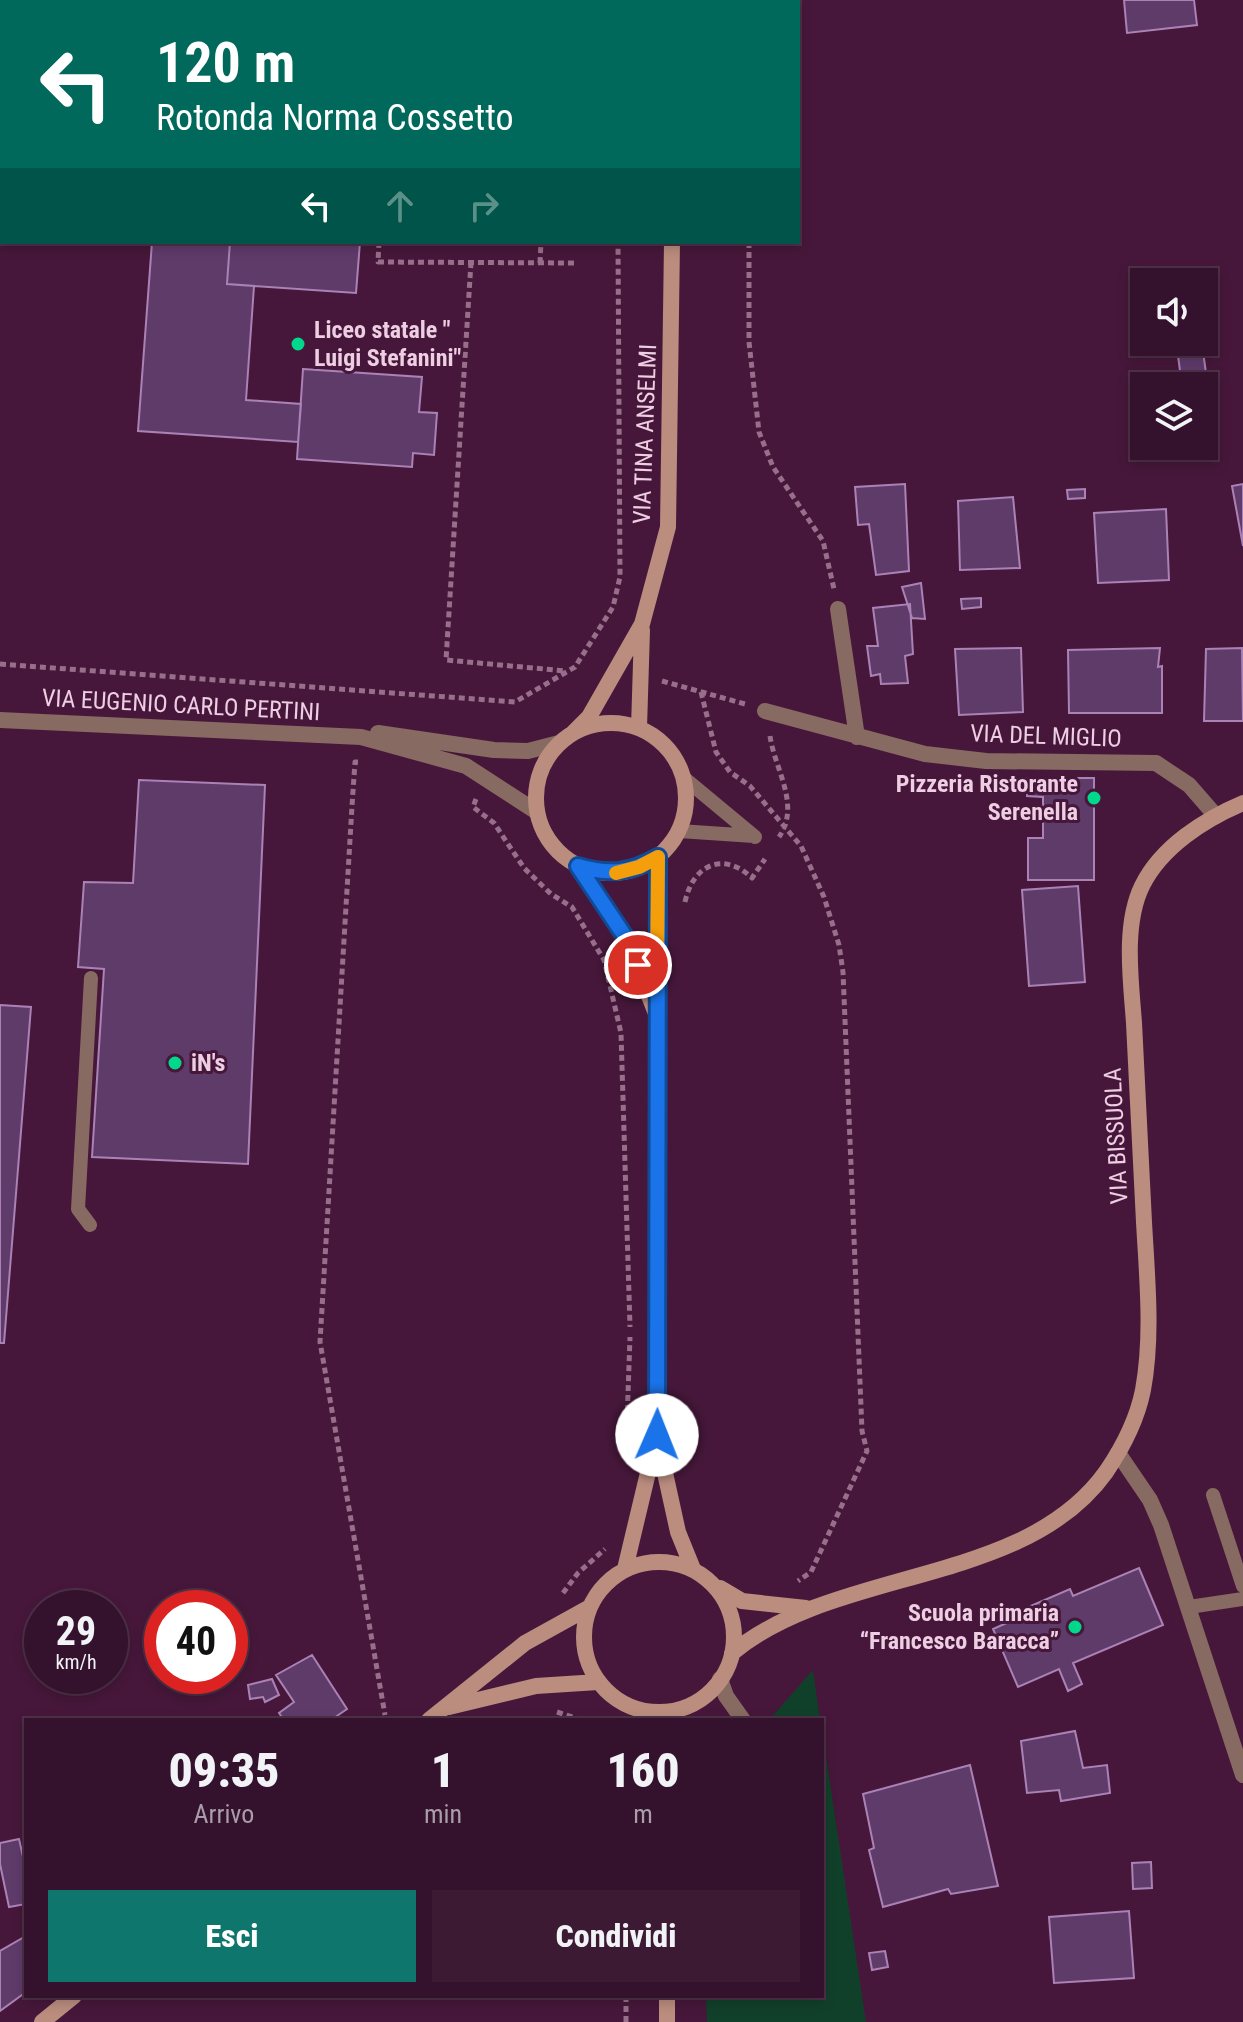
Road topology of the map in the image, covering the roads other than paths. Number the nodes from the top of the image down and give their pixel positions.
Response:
1 (672, 244) edge
2 (838, 609) road end
3 (642, 624) junction
4 (765, 711) road end
5 (0, 720) edge
6 (639, 728) junction
7 (361, 737) junction
8 (857, 737) junction
9 (566, 738) junction
10 (684, 778) junction
11 (1243, 803) edge
12 (537, 812) junction
13 (1216, 816) junction
14 (679, 831) junction
15 (658, 857) junction
16 (578, 866) junction
17 (91, 978) dead end
18 (660, 1024) junction
19 (90, 1225) dead end
20 (657, 1435) junction
21 (1118, 1453) junction
22 (1213, 1495) dead end
23 (625, 1569) junction
24 (693, 1569) junction
25 (712, 1583) junction
26 (1243, 1586) edge
27 (1243, 1599) edge
28 (590, 1607) junction
29 (1189, 1607) junction
30 (806, 1608) junction
31 (732, 1653) junction
32 (720, 1679) junction
33 (598, 1682) junction
34 (617, 1700) junction
35 (449, 1707) junction
36 (684, 1713) edge
37 (432, 1718) edge
38 (624, 1718) edge
39 (742, 1718) edge
40 (1243, 1775) edge
41 (72, 1998) edge
42 (667, 1998) edge
43 (42, 2022) edge
44 (667, 2022) edge

1 - 3 street, VIA TINA ANSELMI
2 - 8 street
3 - 6 street, VIA TINA ANSELMI
3 - 9 street, VIA TINA ANSELMI
4 - 8 street, VIA DEL MIGLIO
5 - 7 street, VIA EUGENIO CARLO PERTINI
6 - 9 street
6 - 10 street
7 - 9 street, VIA EUGENIO CARLO PERTINI
7 - 12 street, VIA EUGENIO CARLO PERTINI
8 - 13 street, VIA DEL MIGLIO
9 - 12 street
10 - 14 street
10 - 14 lane
11 - 13 street, VIA BISSUOLA
12 - 16 street
13 - 21 street, VIA BISSUOLA
14 - 15 street
15 - 16 street
15 - 18 street
16 - 18 street
17 - 19 lane
18 - 20 street
20 - 23 street
20 - 24 street
21 - 29 street
21 - 30 street, VIA BISSUOLA
22 - 26 lane
23 - 24 street
23 - 28 street
24 - 25 street
25 - 30 street
25 - 31 street
27 - 29 lane
28 - 33 street
28 - 35 street
29 - 40 street
30 - 31 street
31 - 32 street
32 - 36 street
32 - 39 street
33 - 34 street
33 - 35 street
34 - 36 street
34 - 38 street
35 - 37 street
41 - 43 street
42 - 44 street

